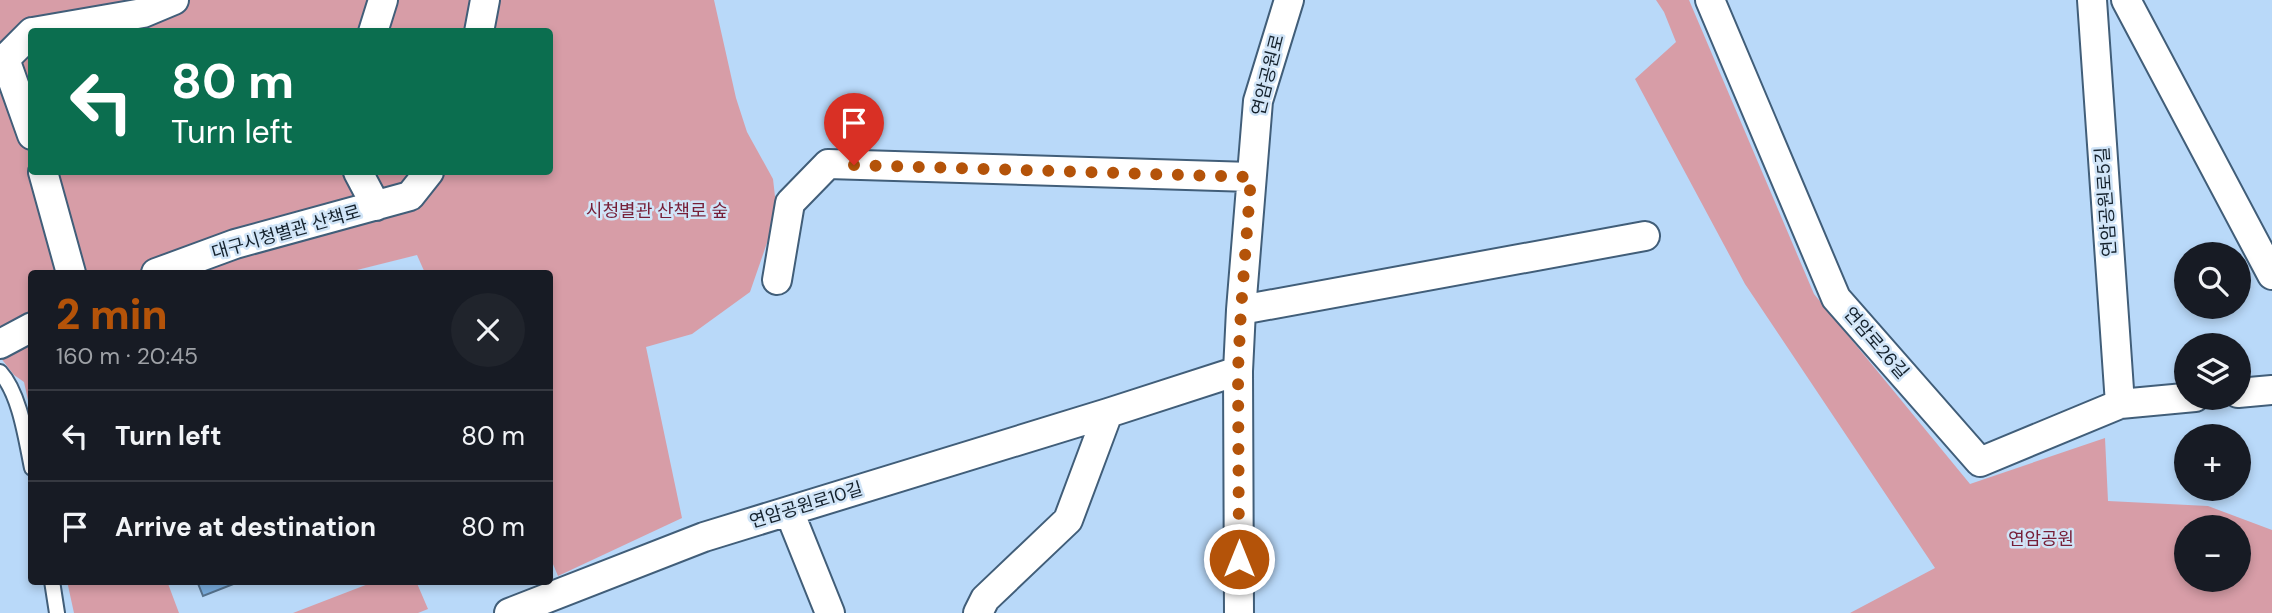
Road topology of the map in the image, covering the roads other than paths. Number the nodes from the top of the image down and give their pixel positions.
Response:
1 (174, 0) edge
2 (383, 0) edge
3 (485, 0) edge
4 (1289, 0) edge
5 (1710, 0) edge
6 (2092, 0) edge
7 (2126, 0) edge
8 (77, 28) edge
9 (374, 28) edge
10 (480, 28) edge
11 (20, 41) edge
12 (28, 124) edge
13 (44, 175) edge
14 (360, 175) edge
15 (427, 175) edge
16 (1251, 177) junction
17 (376, 206) junction
18 (1645, 236) dead end
19 (70, 270) edge
20 (164, 270) edge
21 (2272, 275) edge
22 (777, 280) dead end
23 (1241, 310) junction
24 (28, 329) edge
25 (0, 344) edge
26 (1238, 370) junction
27 (0, 372) edge
28 (2272, 390) edge
29 (2251, 392) edge
30 (2174, 399) edge
31 (2120, 404) junction
32 (1108, 413) junction
33 (28, 449) edge
34 (789, 511) junction
35 (53, 585) edge
36 (57, 613) edge
37 (509, 613) edge
38 (830, 613) edge
39 (978, 613) edge
40 (1239, 613) edge

1 - 8 street
2 - 9 street
3 - 10 street
4 - 16 street, 연암공원로
5 - 31 street, 연암로26길
6 - 31 street, 연암공원로5길
7 - 21 street
11 - 12 street
13 - 19 street
14 - 17 street, 대구시청별관 산책로
15 - 17 street, 대구시청별관 산책로
16 - 22 street
16 - 23 street, 연암공원로
17 - 20 street, 대구시청별관 산책로
18 - 23 street
23 - 26 street, 연암공원로
24 - 25 street
26 - 32 street, 연암공원로10길
26 - 40 street, 연암공원로
27 - 33 lane
28 - 29 street
30 - 31 street, 연암로26길
32 - 34 street, 연암공원로10길
32 - 39 street
34 - 37 street, 연암공원로10길
34 - 38 street
35 - 36 lane

